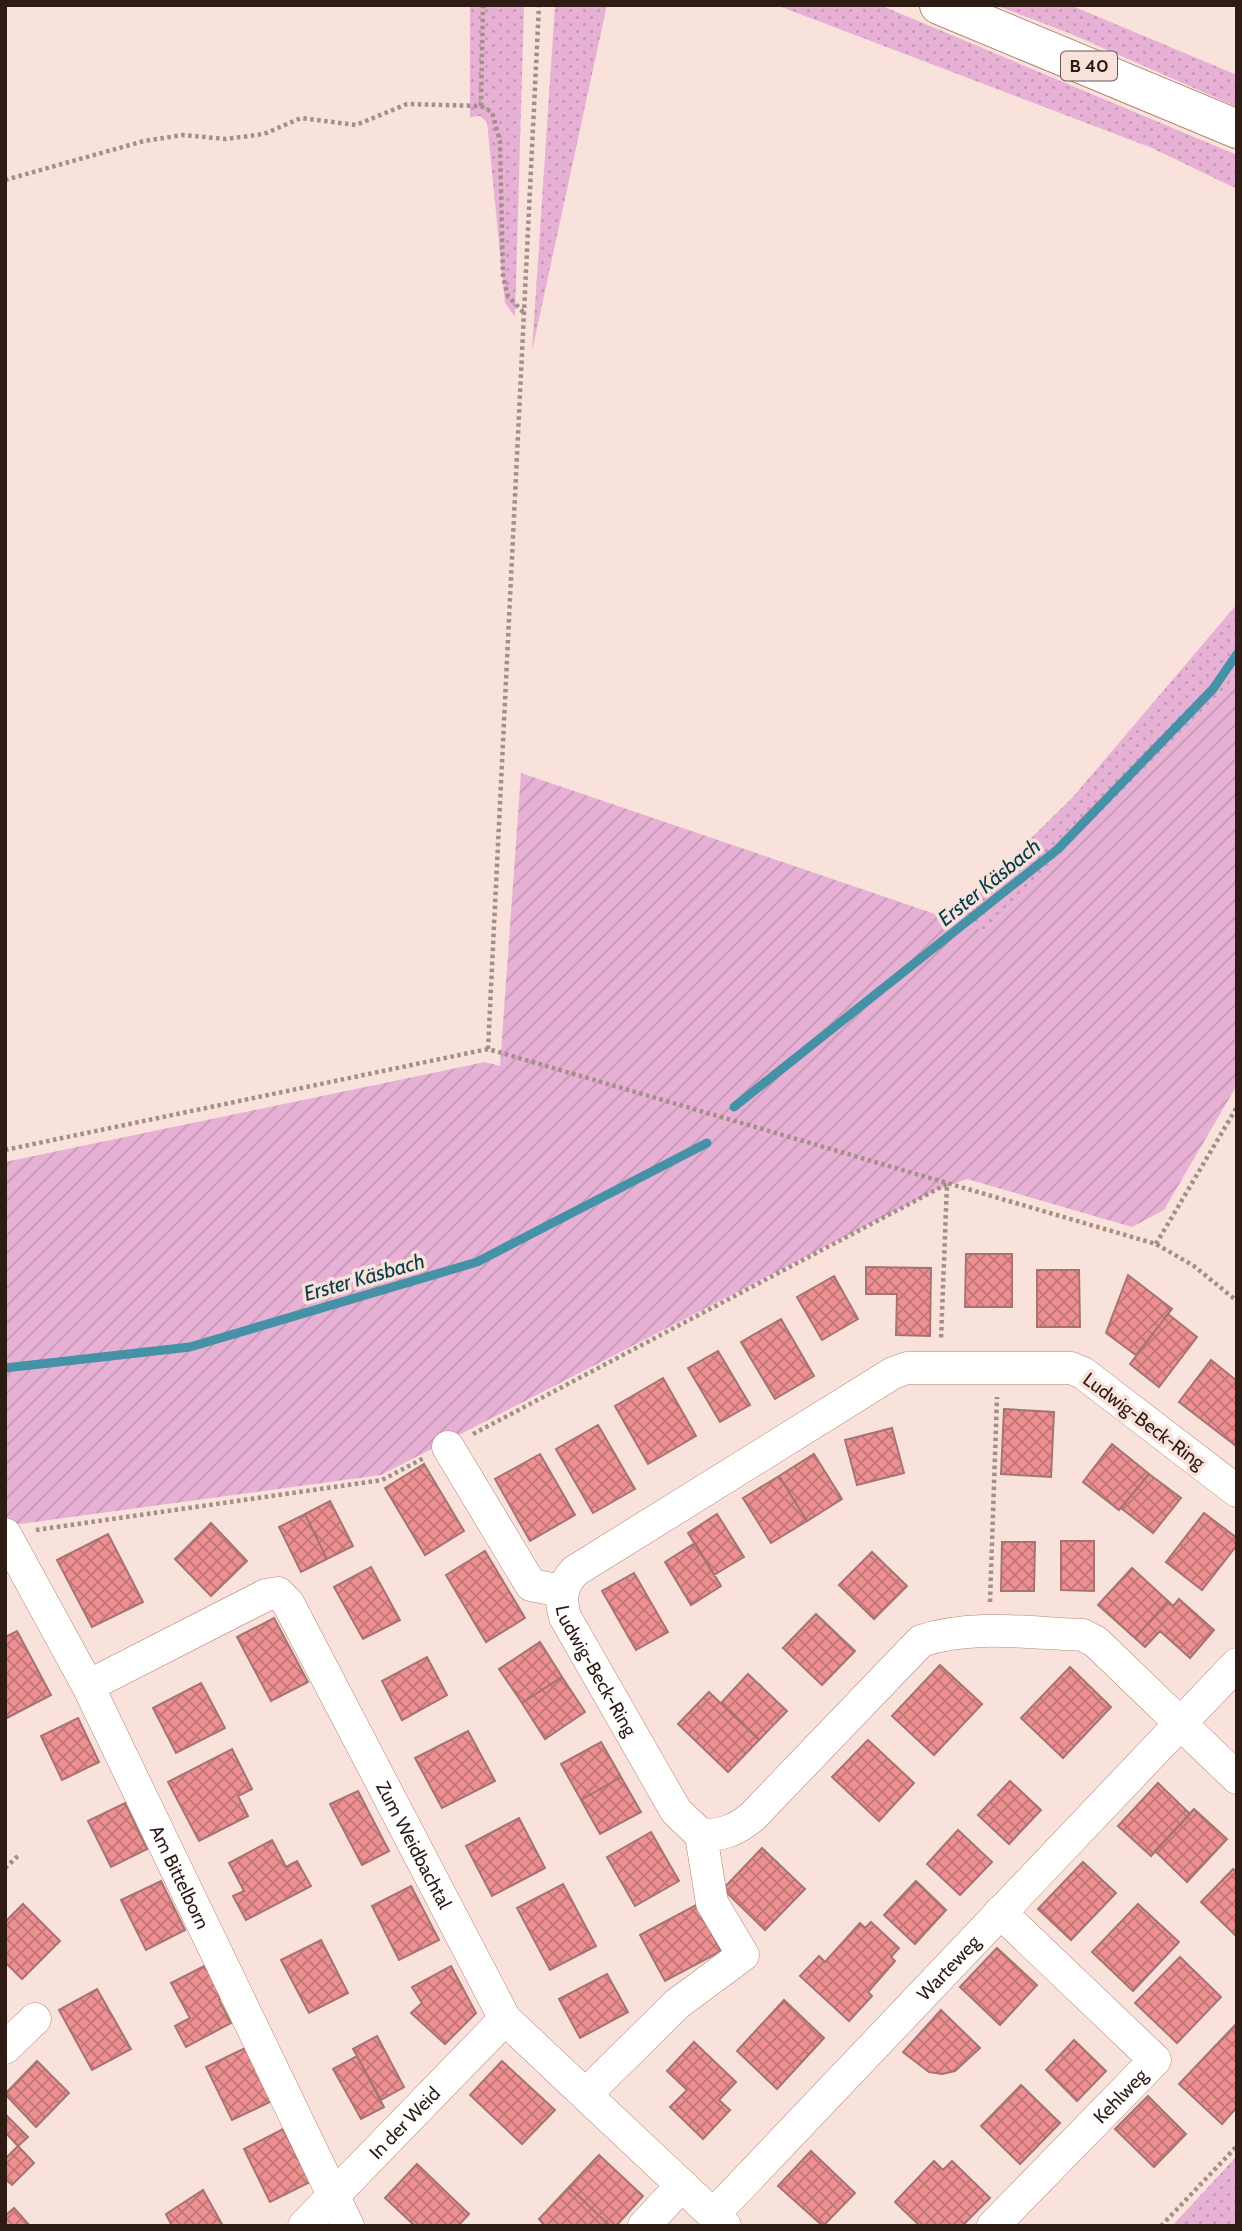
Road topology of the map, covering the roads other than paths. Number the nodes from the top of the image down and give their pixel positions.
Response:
1 (939, 5) edge
2 (1237, 129) edge
3 (448, 1447) road end
4 (1237, 1491) edge
5 (6, 1534) edge
6 (562, 1591) junction
7 (1237, 1664) edge
8 (88, 1686) junction
9 (1181, 1722) junction
10 (1237, 1778) edge
11 (701, 1835) junction
12 (1000, 1912) junction
13 (35, 2019) dead end
14 (505, 2020) junction
15 (5, 2048) edge
16 (586, 2094) junction
17 (682, 2185) junction
18 (332, 2196) junction
19 (720, 2220) edge
20 (304, 2226) edge
21 (348, 2226) edge
22 (644, 2226) edge
23 (993, 2226) edge

1 - 2 main road, B 40
3 - 6 street
4 - 6 street, Ludwig-Beck-Ring
5 - 8 street, Am Bittelborn
6 - 11 street, Ludwig-Beck-Ring
7 - 9 street
8 - 14 street, Zum Weidbachtal
8 - 18 street, Am Bittelborn
9 - 10 street
9 - 11 street
9 - 12 street, Warteweg
11 - 16 street
12 - 19 street, Warteweg
12 - 23 street, Kehlweg
13 - 15 street
14 - 16 street, Zum Weidbachtal
14 - 18 street, In der Weid
16 - 17 street, Zum Weidbachtal
17 - 19 street, Zum Weidbachtal
17 - 22 street
18 - 20 street, In der Weid
18 - 21 street, Am Bittelborn

